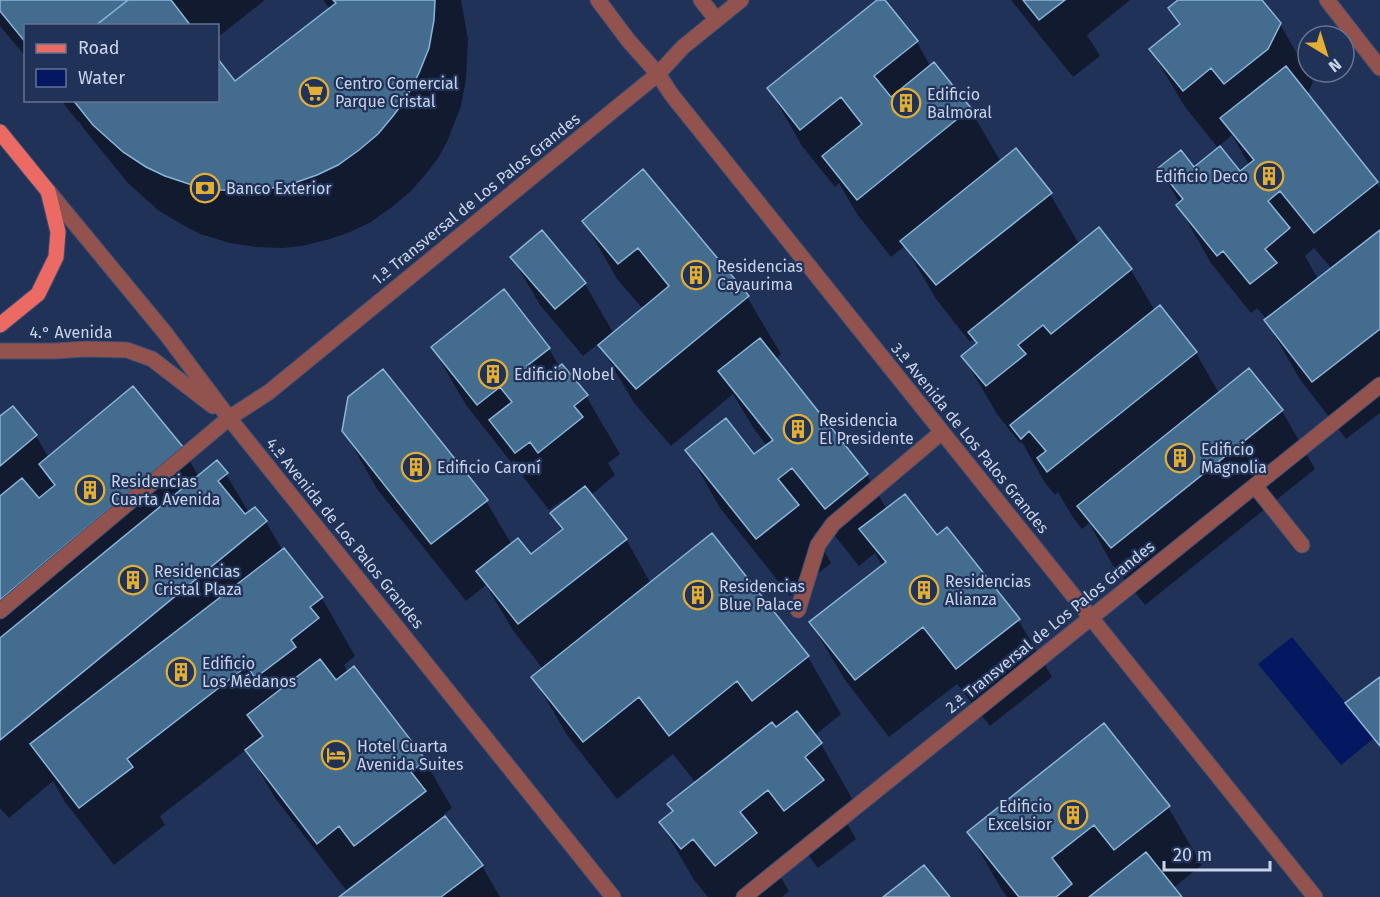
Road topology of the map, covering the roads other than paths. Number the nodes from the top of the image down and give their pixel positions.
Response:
1 (598, 0) edge
2 (700, 0) edge
3 (741, 0) edge
4 (1327, 0) edge
5 (716, 20) junction
6 (1380, 68) edge
7 (658, 74) junction
8 (0, 132) edge
9 (48, 191) junction
10 (0, 325) edge
11 (0, 351) edge
12 (1380, 386) edge
13 (229, 418) junction
14 (942, 432) junction
15 (1255, 486) junction
16 (1302, 545) dead end
17 (798, 610) dead end
18 (0, 611) edge
19 (1091, 617) junction
20 (613, 897) edge
21 (744, 897) edge
22 (1315, 897) edge

1 - 7 street, 3.ª Avenida de Los Palos Grandes
2 - 5 street
3 - 5 street, 1.ª Transversal de Los Palos Grandes
4 - 6 street
5 - 7 street, 1.ª Transversal de Los Palos Grandes
7 - 13 street, 1.ª Transversal de Los Palos Grandes
7 - 14 street, 3.ª Avenida de Los Palos Grandes
8 - 9 main road, 4.ª Avenida de Los Palos Grandes
9 - 10 main road, 4.ª Avenida de Los Palos Grandes
9 - 13 street, 4.ª Avenida de Los Palos Grandes
11 - 13 street, 4.° Avenida
12 - 15 street, 2.ª Transversal de Los Palos Grandes
13 - 18 street, 1.ª Transversal de Los Palos Grandes
13 - 20 street, 4.ª Avenida de Los Palos Grandes
14 - 17 street
14 - 19 street, 3.ª Avenida de Los Palos Grandes
15 - 16 street
15 - 19 street, 2.ª Transversal de Los Palos Grandes
19 - 21 street, 2.ª Transversal de Los Palos Grandes
19 - 22 street, 3.ª Avenida de Los Palos Grandes

